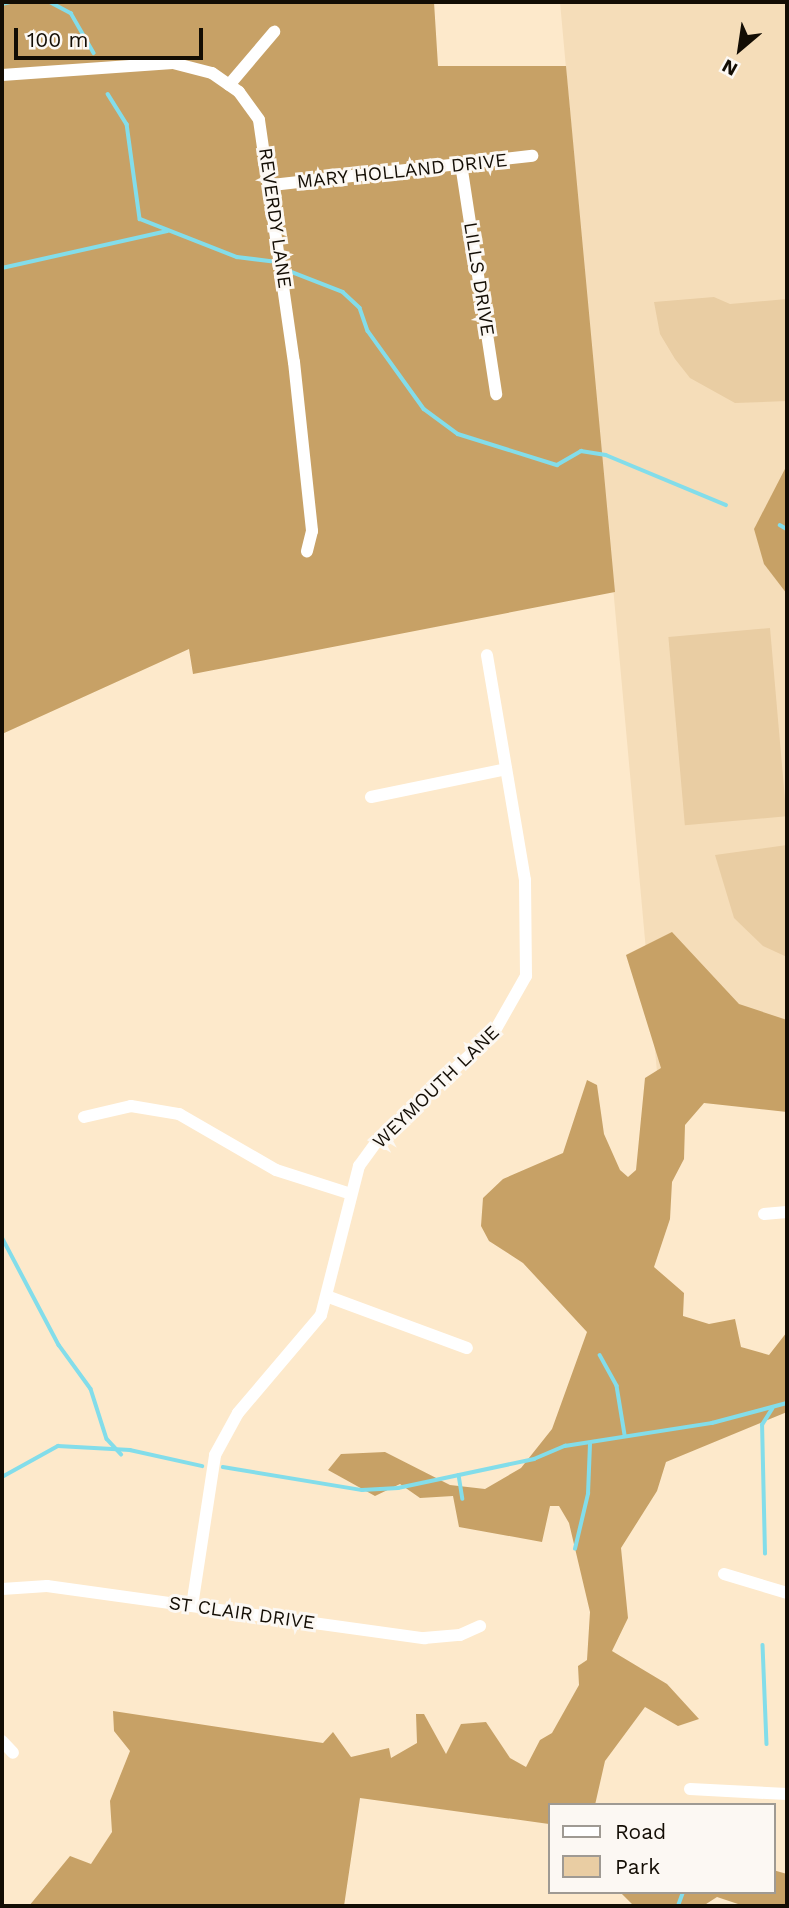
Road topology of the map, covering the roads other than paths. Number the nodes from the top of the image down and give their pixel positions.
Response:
1 (274, 32) dead end
2 (2, 75) edge
3 (229, 85) junction
4 (532, 156) dead end
5 (461, 164) junction
6 (272, 186) junction
7 (496, 394) dead end
8 (307, 551) dead end
9 (487, 655) dead end
10 (506, 769) junction
11 (371, 797) dead end
12 (84, 1117) dead end
13 (348, 1193) junction
14 (787, 1212) edge
15 (764, 1214) dead end
16 (329, 1297) junction
17 (467, 1348) dead end
18 (724, 1574) dead end
19 (2, 1589) edge
20 (787, 1592) edge
21 (192, 1606) junction
22 (480, 1626) dead end
23 (2, 1741) edge
24 (13, 1752) dead end
25 (690, 1789) dead end
26 (787, 1794) edge

1 - 3 street
2 - 3 street, REVERDY LANE
3 - 6 street, REVERDY LANE
4 - 5 street, MARY HOLLAND DRIVE
5 - 6 street, MARY HOLLAND DRIVE
5 - 7 street, LILLS DRIVE
6 - 8 street, REVERDY LANE
9 - 10 street, WEYMOUTH LANE
10 - 11 street
10 - 13 street, WEYMOUTH LANE
12 - 13 street
13 - 16 street, WEYMOUTH LANE
14 - 15 street
16 - 17 street
16 - 21 street, WEYMOUTH LANE
18 - 20 street
19 - 21 street, ST CLAIR DRIVE
21 - 22 street, ST CLAIR DRIVE
23 - 24 street
25 - 26 street

